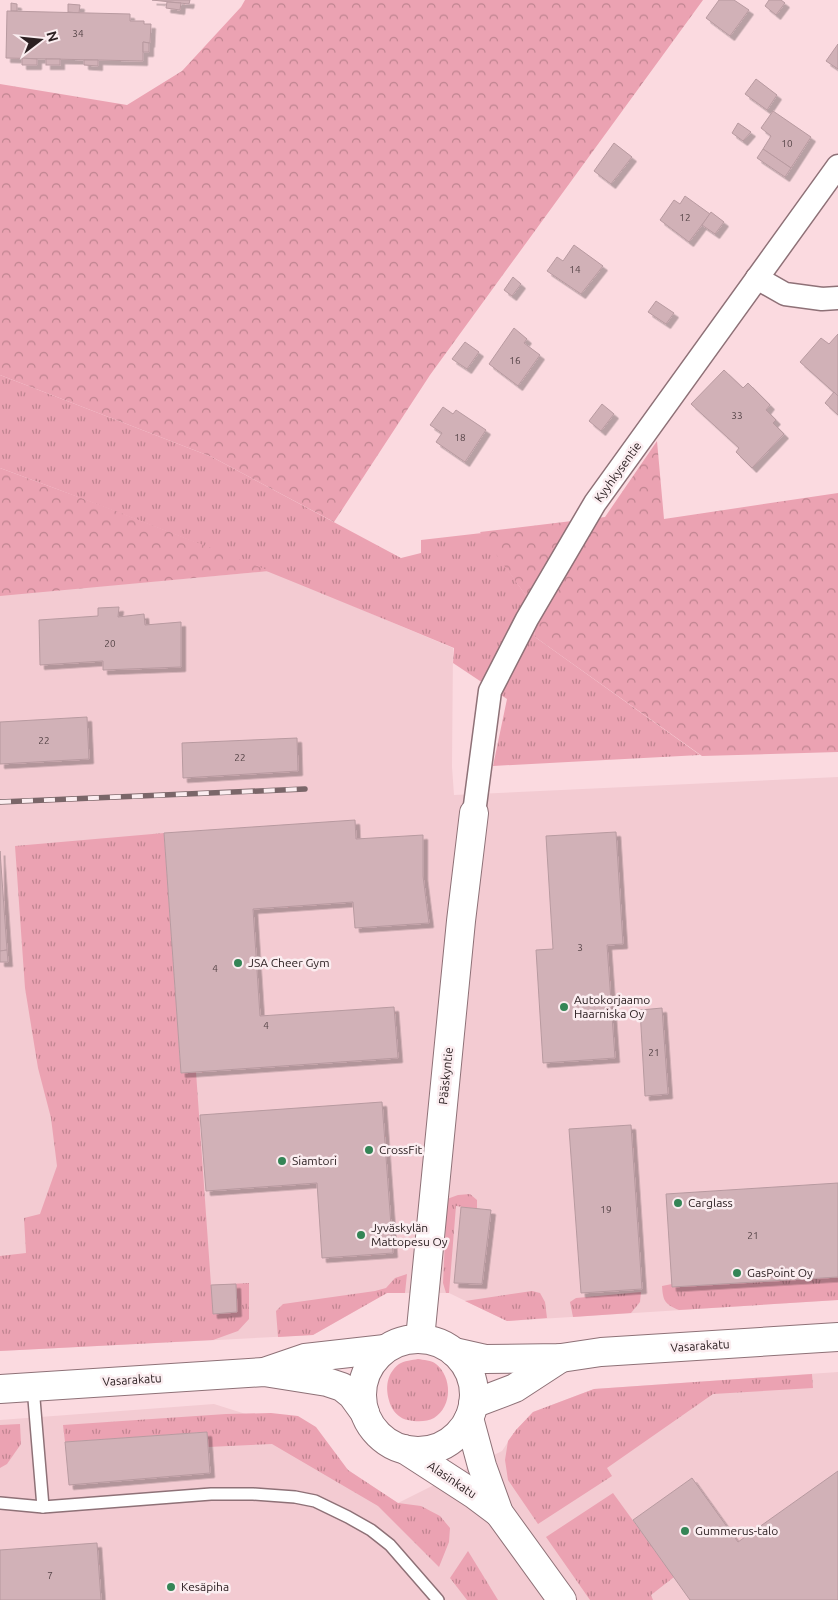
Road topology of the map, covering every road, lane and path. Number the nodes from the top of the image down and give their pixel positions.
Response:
1 (838, 166) edge
2 (757, 278) junction
3 (838, 298) edge
4 (474, 813) joint
5 (838, 1337) edge
6 (420, 1339) junction
7 (385, 1349) junction
8 (454, 1352) junction
9 (562, 1358) junction
10 (264, 1372) junction
11 (33, 1387) junction
12 (0, 1389) edge
13 (471, 1411) junction
14 (365, 1413) junction
15 (404, 1449) junction
16 (0, 1503) edge
17 (43, 1507) junction
18 (499, 1513) junction
19 (438, 1600) edge
20 (562, 1600) edge

1 - 2 street, Kyyhkysentie
2 - 3 street
2 - 4 street, Kyyhkysentie
4 - 6 street, Pääskyntie
5 - 9 street, Vasarakatu
6 - 7 street
6 - 8 street
7 - 10 street, Vasarakatu
7 - 14 street
8 - 9 street, Vasarakatu
8 - 13 street
9 - 13 street, Vasarakatu
10 - 11 street, Vasarakatu
10 - 14 street, Vasarakatu
11 - 12 street, Vasarakatu
11 - 17 lane
13 - 15 street
13 - 18 street, Alasinkatu
14 - 15 street
15 - 18 street, Alasinkatu
16 - 17 lane
17 - 19 lane
18 - 20 street, Alasinkatu

